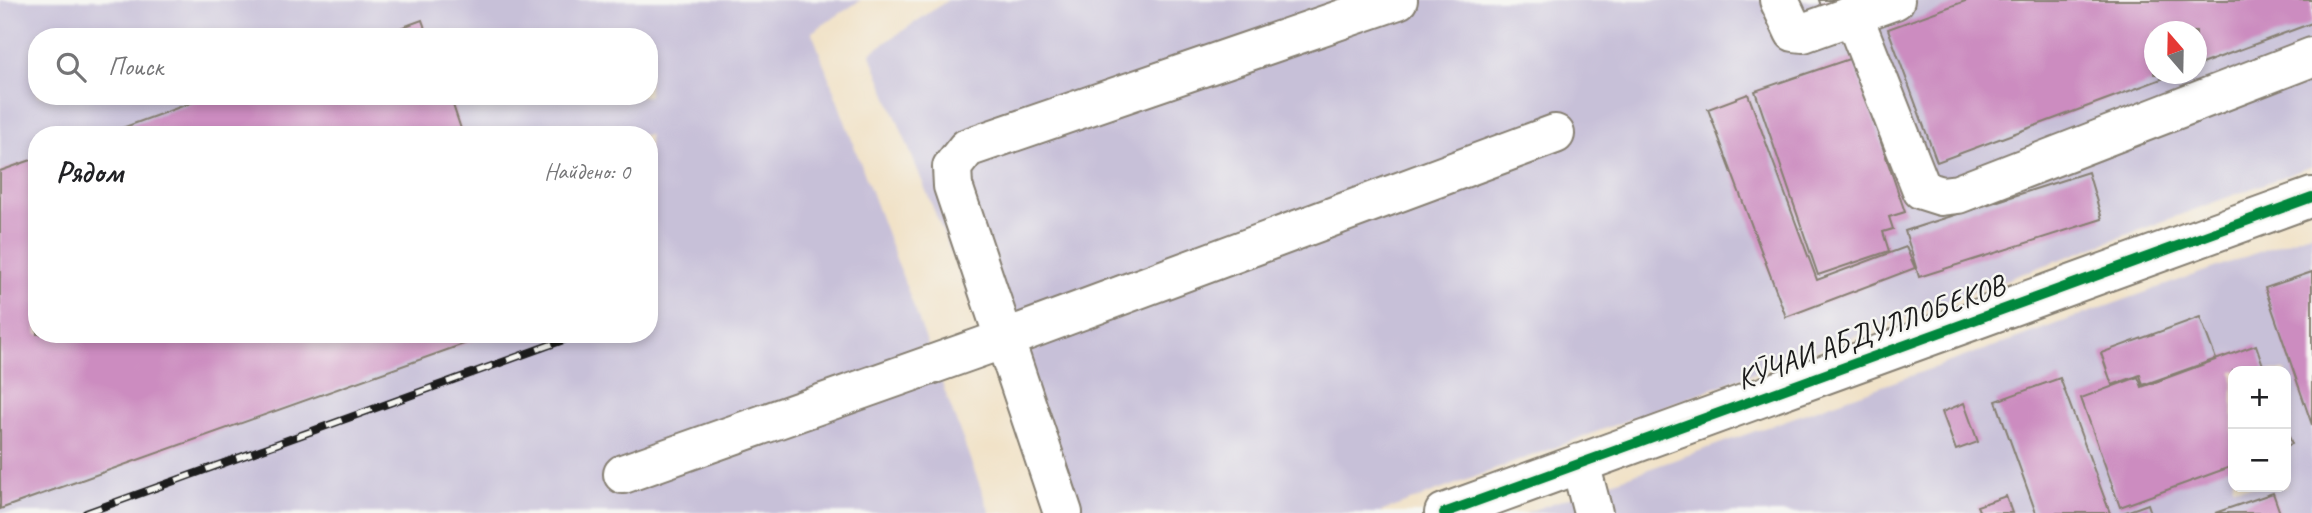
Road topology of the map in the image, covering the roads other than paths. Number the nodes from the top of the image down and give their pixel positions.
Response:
1 (1398, 0) edge
2 (1779, 0) edge
3 (1895, 0) edge
4 (1853, 15) junction
5 (2312, 57) edge
6 (1555, 135) dead end
7 (2312, 197) edge
8 (1004, 339) junction
9 (1580, 464) junction
10 (623, 474) dead end
11 (1063, 513) edge
12 (1444, 513) edge
13 (1593, 513) edge

1 - 8 street
2 - 4 street
3 - 4 street
4 - 5 street
6 - 8 street
7 - 9 street, КӮЧАИ АБДУЛЛОБЕКОВ
8 - 10 street
8 - 11 street
9 - 12 street, КӮЧАИ АБДУЛЛОБЕКОВ
9 - 13 street

